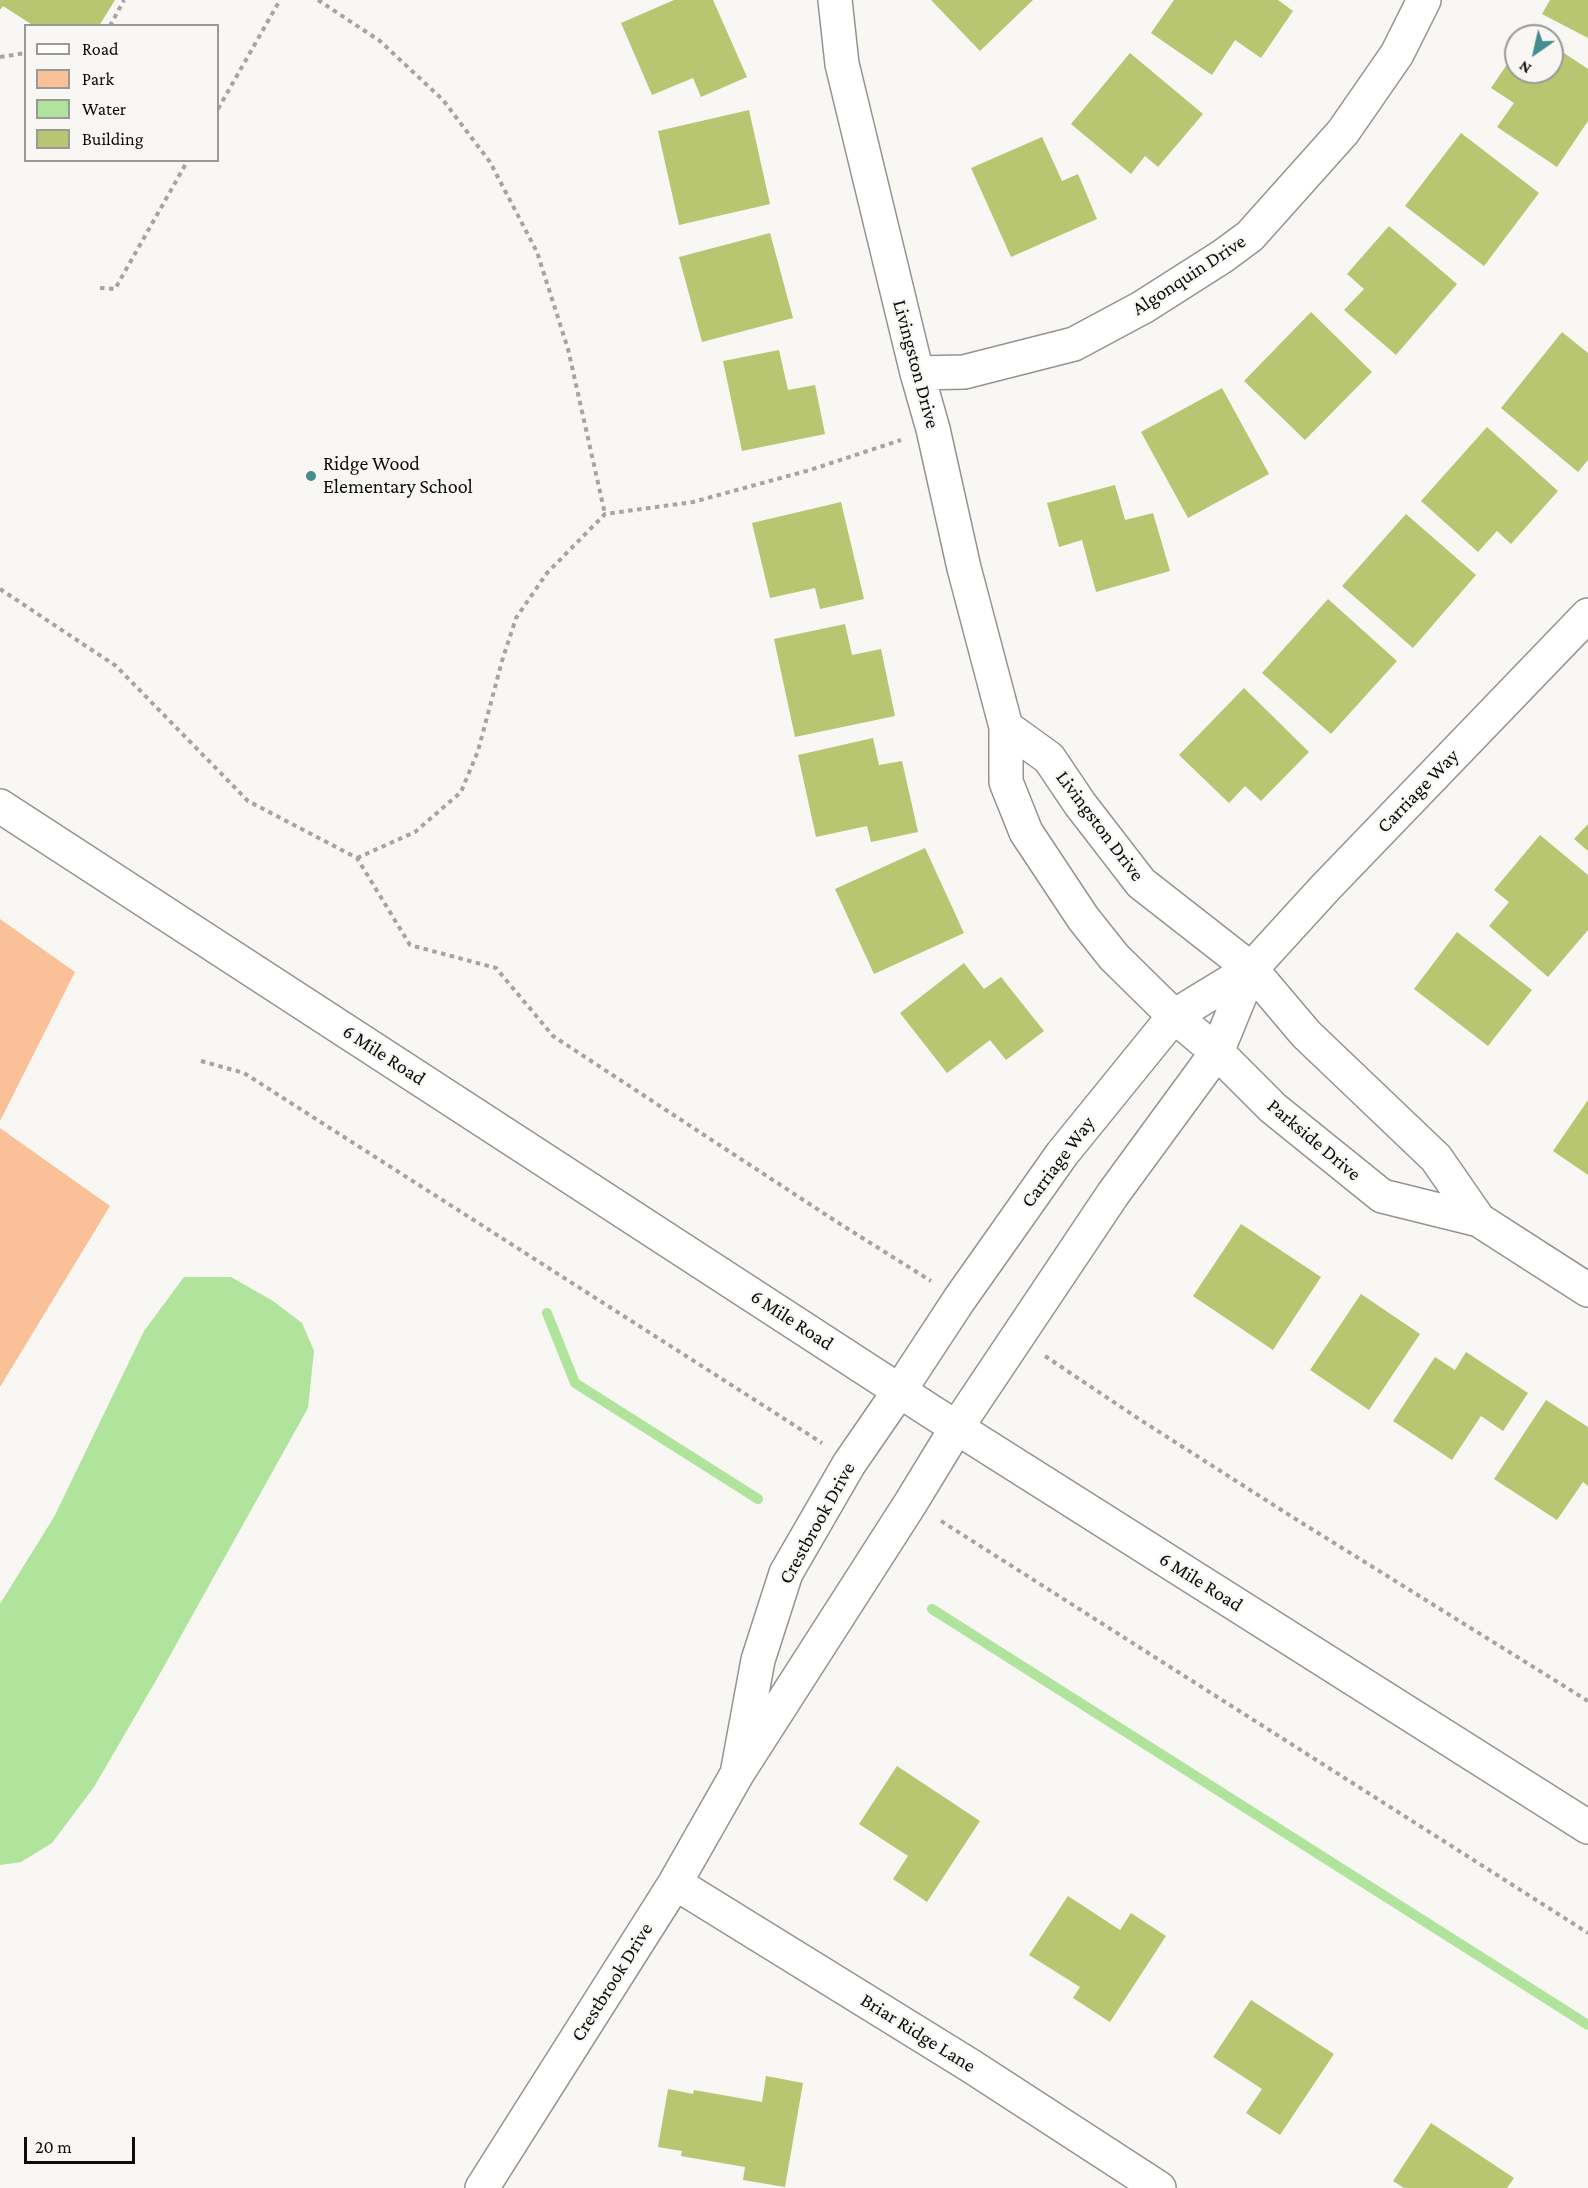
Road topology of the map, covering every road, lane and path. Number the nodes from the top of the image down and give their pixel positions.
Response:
1 (124, 0) edge
2 (280, 0) edge
3 (318, 0) edge
4 (836, 0) edge
5 (1425, 0) edge
6 (111, 24) edge
7 (24, 52) edge
8 (0, 57) edge
9 (219, 107) edge
10 (187, 162) edge
11 (100, 288) dead end
12 (917, 373) junction
13 (907, 438) dead end
14 (605, 514) junction
15 (0, 589) edge
16 (1588, 615) edge
17 (1006, 727) junction
18 (0, 806) edge
19 (357, 858) junction
20 (1251, 969) junction
21 (1174, 1016) junction
22 (1217, 1052) junction
23 (201, 1061) dead end
24 (1479, 1220) junction
25 (1588, 1290) edge
26 (959, 1300) junction
27 (1017, 1337) junction
28 (900, 1390) junction
29 (957, 1427) junction
30 (824, 1444) dead end
31 (939, 1520) dead end
32 (1588, 1701) edge
33 (737, 1773) junction
34 (1588, 1827) edge
35 (675, 1883) junction
36 (1588, 1933) edge
37 (482, 2188) edge
38 (1159, 2188) edge

1 - 6 path
2 - 9 path
3 - 14 path
4 - 12 street, Livingston Drive
5 - 12 street, Algonquin Drive
7 - 8 path
10 - 11 path
12 - 17 street, Livingston Drive
13 - 14 path
14 - 19 path
15 - 19 path
16 - 20 street, Carriage Way
17 - 20 street, Livingston Drive
17 - 21 street, Livingston Drive
18 - 28 street, 6 Mile Road
19 - 26 path
20 - 21 street, Carriage Way
20 - 22 street, Carriage Way
20 - 24 street, Parkside Drive
21 - 22 street, Parkside Drive
21 - 26 street, Carriage Way
22 - 24 street, Parkside Drive
22 - 27 street, Carriage Way
23 - 30 path
24 - 25 street, Parkside Drive
26 - 28 street, Carriage Way
27 - 29 street, Carriage Way
27 - 32 path
28 - 29 street, 6 Mile Road
28 - 33 street, Crestbrook Drive
29 - 33 street, Crestbrook Drive
29 - 34 street, 6 Mile Road
31 - 36 path
33 - 35 street, Crestbrook Drive
35 - 37 street, Crestbrook Drive
35 - 38 street, Briar Ridge Lane

